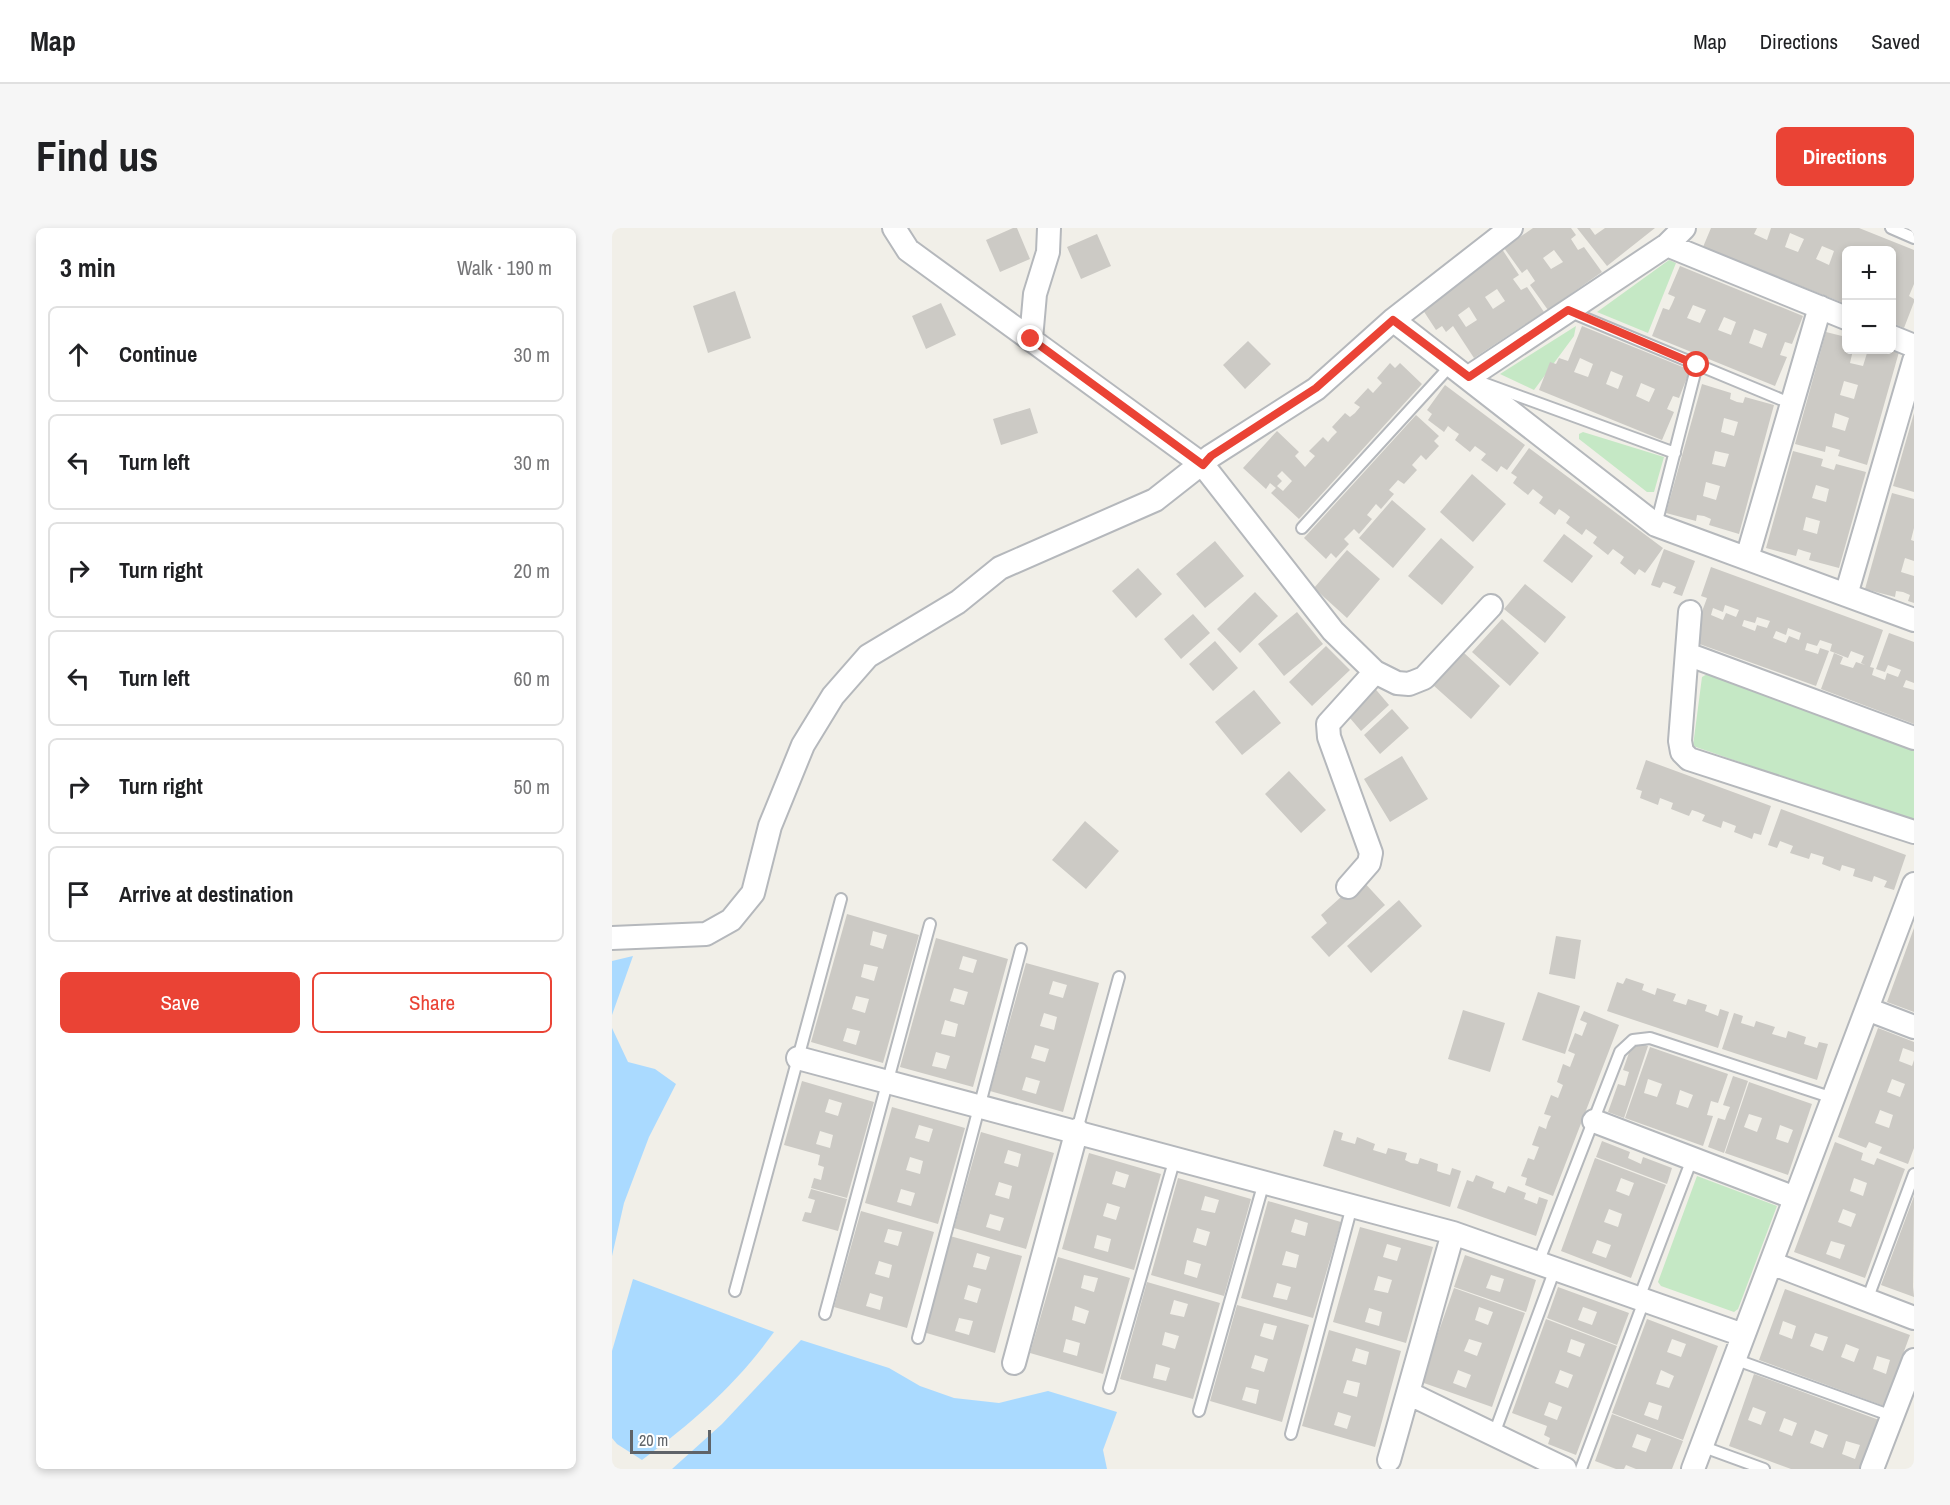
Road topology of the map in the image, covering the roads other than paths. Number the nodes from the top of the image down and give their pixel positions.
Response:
1 (894, 228) edge
2 (1049, 228) edge
3 (1511, 228) edge
4 (1684, 228) edge
5 (1891, 228) edge
6 (1914, 238) edge
7 (1667, 245) junction
8 (1820, 307) junction
9 (1568, 310) junction
10 (1842, 316) edge
11 (1393, 320) junction
12 (1031, 339) junction
13 (1896, 339) edge
14 (1914, 346) edge
15 (1914, 361) edge
16 (1697, 365) junction
17 (1461, 371) junction
18 (1792, 404) junction
19 (1675, 453) junction
20 (1203, 465) junction
21 (1656, 525) junction
22 (1302, 528) dead end
23 (1747, 558) junction
24 (1846, 595) junction
25 (1491, 606) dead end
26 (1690, 612) dead end
27 (1914, 620) edge
28 (1687, 654) junction
29 (1375, 672) junction
30 (1914, 738) edge
31 (1914, 832) edge
32 (1914, 884) edge
33 (1348, 887) dead end
34 (841, 899) dead end
35 (930, 924) dead end
36 (612, 938) edge
37 (1021, 950) dead end
38 (1119, 976) dead end
39 (1867, 1009) junction
40 (1914, 1027) edge
41 (798, 1058) junction
42 (887, 1081) junction
43 (1833, 1098) junction
44 (980, 1105) junction
45 (1594, 1121) junction
46 (1077, 1130) junction
47 (1175, 1157) junction
48 (1692, 1159) junction
49 (1914, 1174) edge
50 (1264, 1182) junction
51 (1795, 1198) junction
52 (1352, 1206) junction
53 (1453, 1233) junction
54 (1771, 1263) junction
55 (1547, 1266) junction
56 (735, 1291) dead end
57 (1642, 1300) junction
58 (1867, 1300) junction
59 (825, 1314) dead end
60 (1914, 1318) edge
61 (1743, 1335) junction
62 (918, 1338) dead end
63 (1734, 1359) junction
64 (1914, 1360) edge
65 (1014, 1363) dead end
66 (1109, 1388) dead end
67 (1408, 1394) junction
68 (1914, 1398) edge
69 (1199, 1411) dead end
70 (1892, 1416) junction
71 (1291, 1434) dead end
72 (1494, 1434) junction
73 (1701, 1446) junction
74 (1389, 1460) dead end
75 (1565, 1469) edge
76 (1581, 1469) edge
77 (1693, 1469) edge
78 (1764, 1469) edge
79 (1872, 1469) edge
80 (1887, 1469) edge

1 - 12 street
2 - 12 street
3 - 11 street
4 - 7 street
5 - 6 lane
7 - 8 street
7 - 9 street
8 - 10 street
8 - 18 street
9 - 16 lane
9 - 17 street
11 - 17 street
11 - 20 street
12 - 20 street
13 - 14 street
15 - 24 street
16 - 18 lane
16 - 19 lane
17 - 19 lane
17 - 21 street
17 - 22 lane
18 - 23 street
19 - 21 lane
20 - 29 street
20 - 36 street
21 - 23 street
23 - 24 street
24 - 27 street
25 - 29 street
26 - 28 street
28 - 30 street
28 - 31 street
29 - 33 street
32 - 39 street
34 - 41 lane
35 - 42 lane
37 - 44 lane
38 - 46 lane
39 - 40 street
39 - 43 street
41 - 42 street
41 - 56 lane
42 - 44 street
42 - 59 lane
43 - 45 lane
43 - 51 street
44 - 46 street
44 - 62 lane
45 - 48 street
45 - 55 lane
46 - 47 street
46 - 65 street
47 - 50 street
47 - 66 lane
48 - 51 street
48 - 57 lane
49 - 58 lane
50 - 52 street
50 - 69 lane
51 - 54 street
52 - 53 street
52 - 71 lane
53 - 55 street
53 - 67 street
54 - 58 street
54 - 61 street
55 - 57 street
55 - 72 lane
57 - 61 street
57 - 76 lane
58 - 60 street
61 - 63 street
63 - 70 lane
63 - 73 street
64 - 70 street
67 - 72 street
67 - 74 street
68 - 80 street
70 - 79 street
72 - 75 street
73 - 77 street
73 - 78 lane

